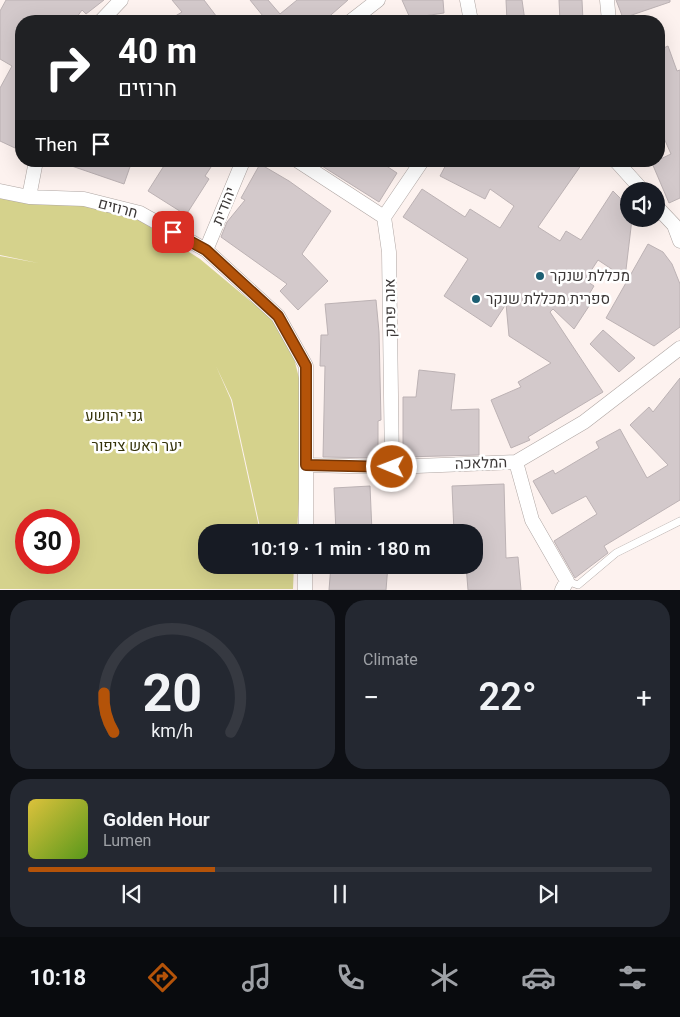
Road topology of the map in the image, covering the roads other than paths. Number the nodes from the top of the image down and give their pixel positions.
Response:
1 (121, 0) edge
2 (378, 0) edge
3 (467, 0) edge
4 (607, 0) edge
5 (107, 15) edge
6 (359, 15) edge
7 (470, 15) edge
8 (608, 15) edge
9 (35, 167) edge
10 (240, 167) edge
11 (307, 167) edge
12 (418, 167) edge
13 (621, 167) edge
14 (635, 182) edge
15 (0, 191) edge
16 (29, 197) junction
17 (665, 216) edge
18 (384, 217) junction
19 (680, 241) edge
20 (206, 250) junction
21 (680, 348) edge
22 (516, 462) junction
23 (306, 465) junction
24 (392, 467) junction
25 (680, 521) edge
26 (306, 524) edge
27 (305, 574) edge
28 (565, 585) edge
29 (305, 590) edge

1 - 5 street
2 - 6 street
3 - 7 street
4 - 8 street
9 - 16 street
10 - 20 street, יהודית
11 - 18 street
12 - 18 street
13 - 14 street
15 - 16 street, חרוזים
16 - 20 street, חרוזים
17 - 19 street
18 - 24 street, אנה פרנק
20 - 23 street, חרוזים
21 - 22 street, המלאכה
22 - 24 street, המלאכה
22 - 28 street
23 - 24 street, המלאכה
23 - 26 street, חרוזים
25 - 28 lane
27 - 29 street

